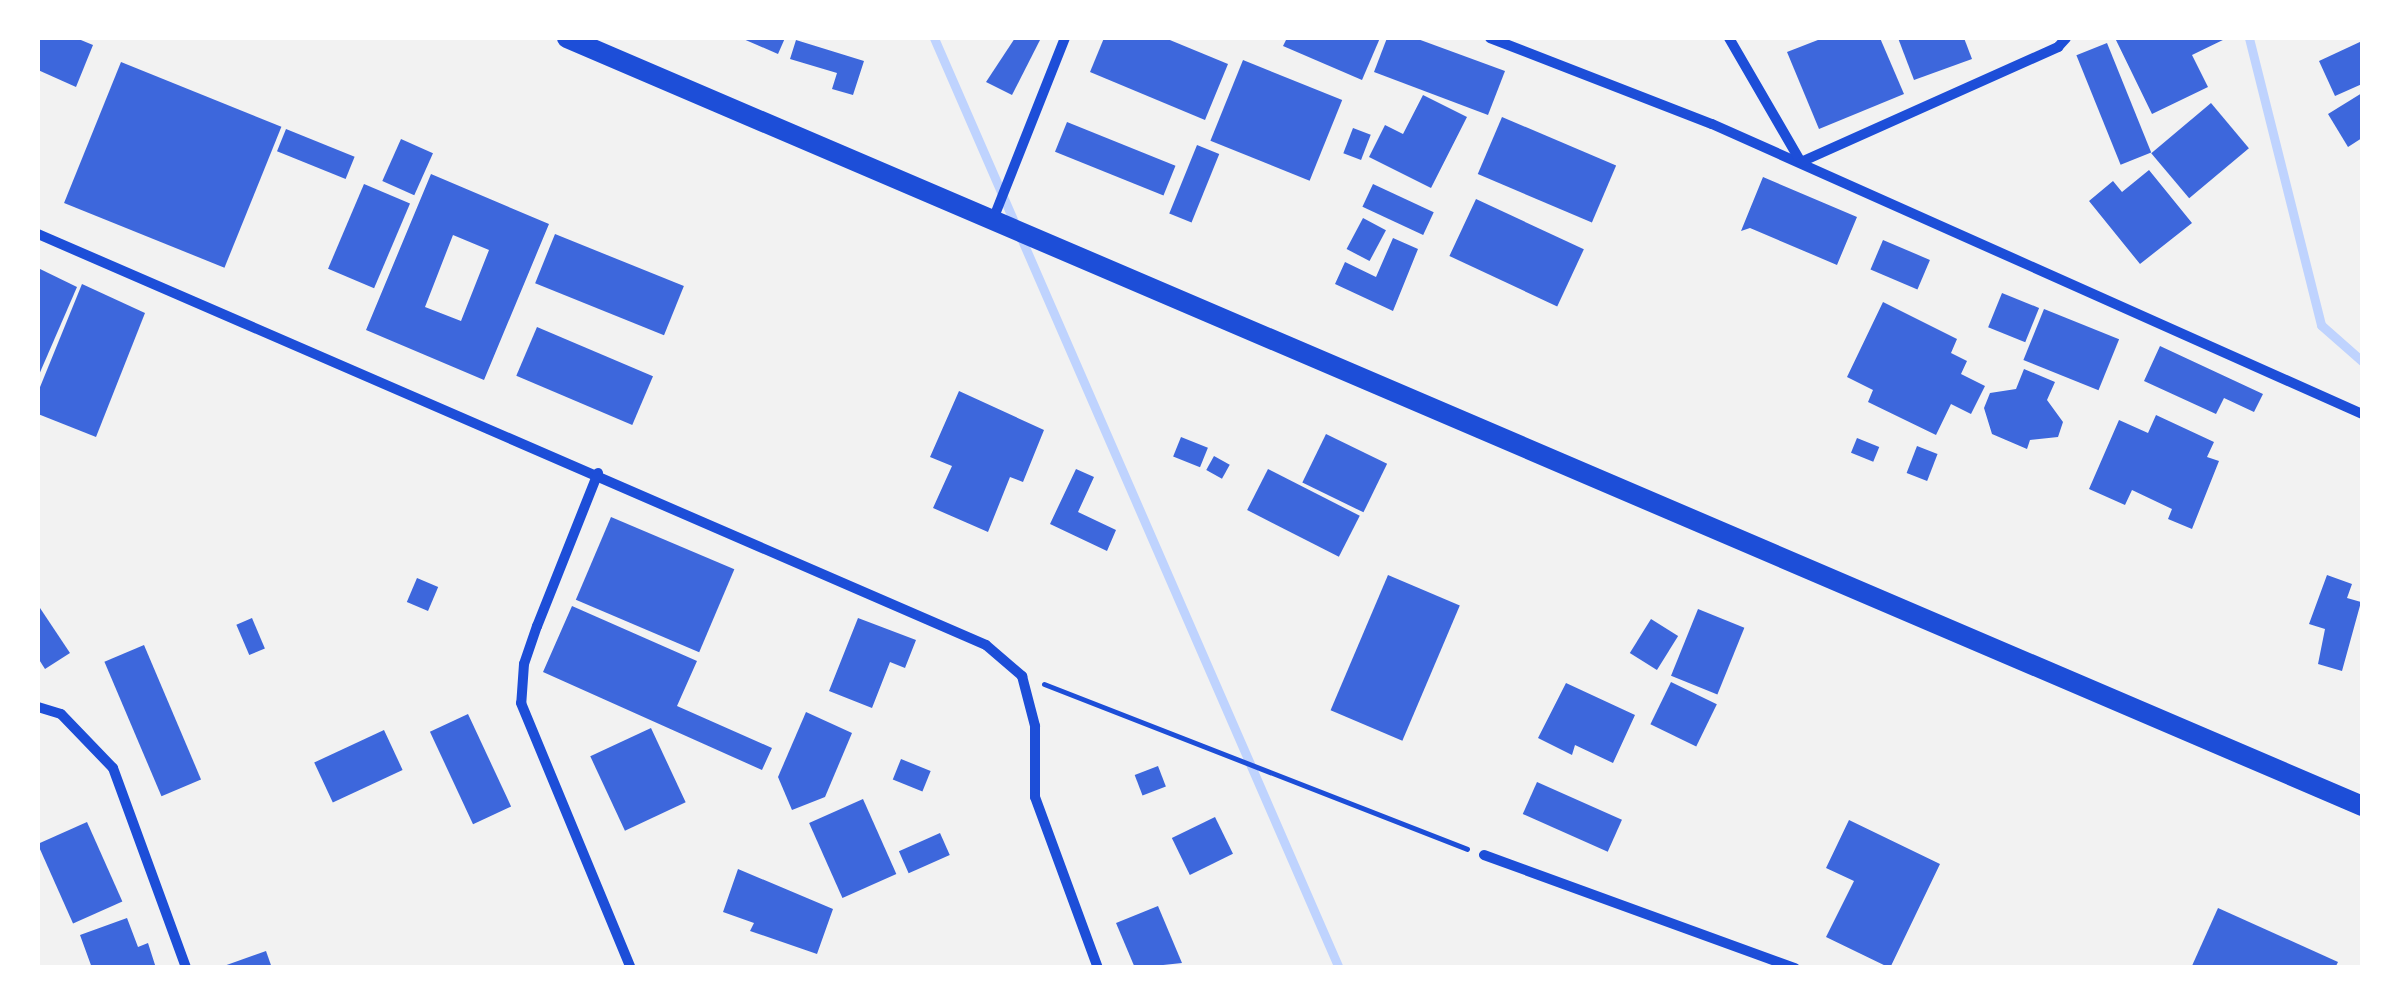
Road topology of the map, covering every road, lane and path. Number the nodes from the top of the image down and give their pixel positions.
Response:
1 (567, 38) edge
2 (1065, 38) edge
3 (1490, 38) edge
4 (1729, 38) edge
5 (2066, 38) edge
6 (1802, 162) junction
7 (994, 216) junction
8 (38, 234) edge
9 (2362, 414) edge
10 (598, 472) junction
11 (1022, 676) junction
12 (38, 708) edge
13 (2362, 806) edge
14 (1484, 856) joint
15 (186, 968) edge
16 (631, 968) edge
17 (1098, 968) edge
18 (1794, 968) edge

1 - 7 main road
2 - 7 street
3 - 6 street
4 - 6 street
5 - 6 street
6 - 9 street
7 - 13 main road
8 - 10 street
10 - 11 street
10 - 16 street
11 - 14 path
11 - 17 street
12 - 15 street
14 - 18 street

